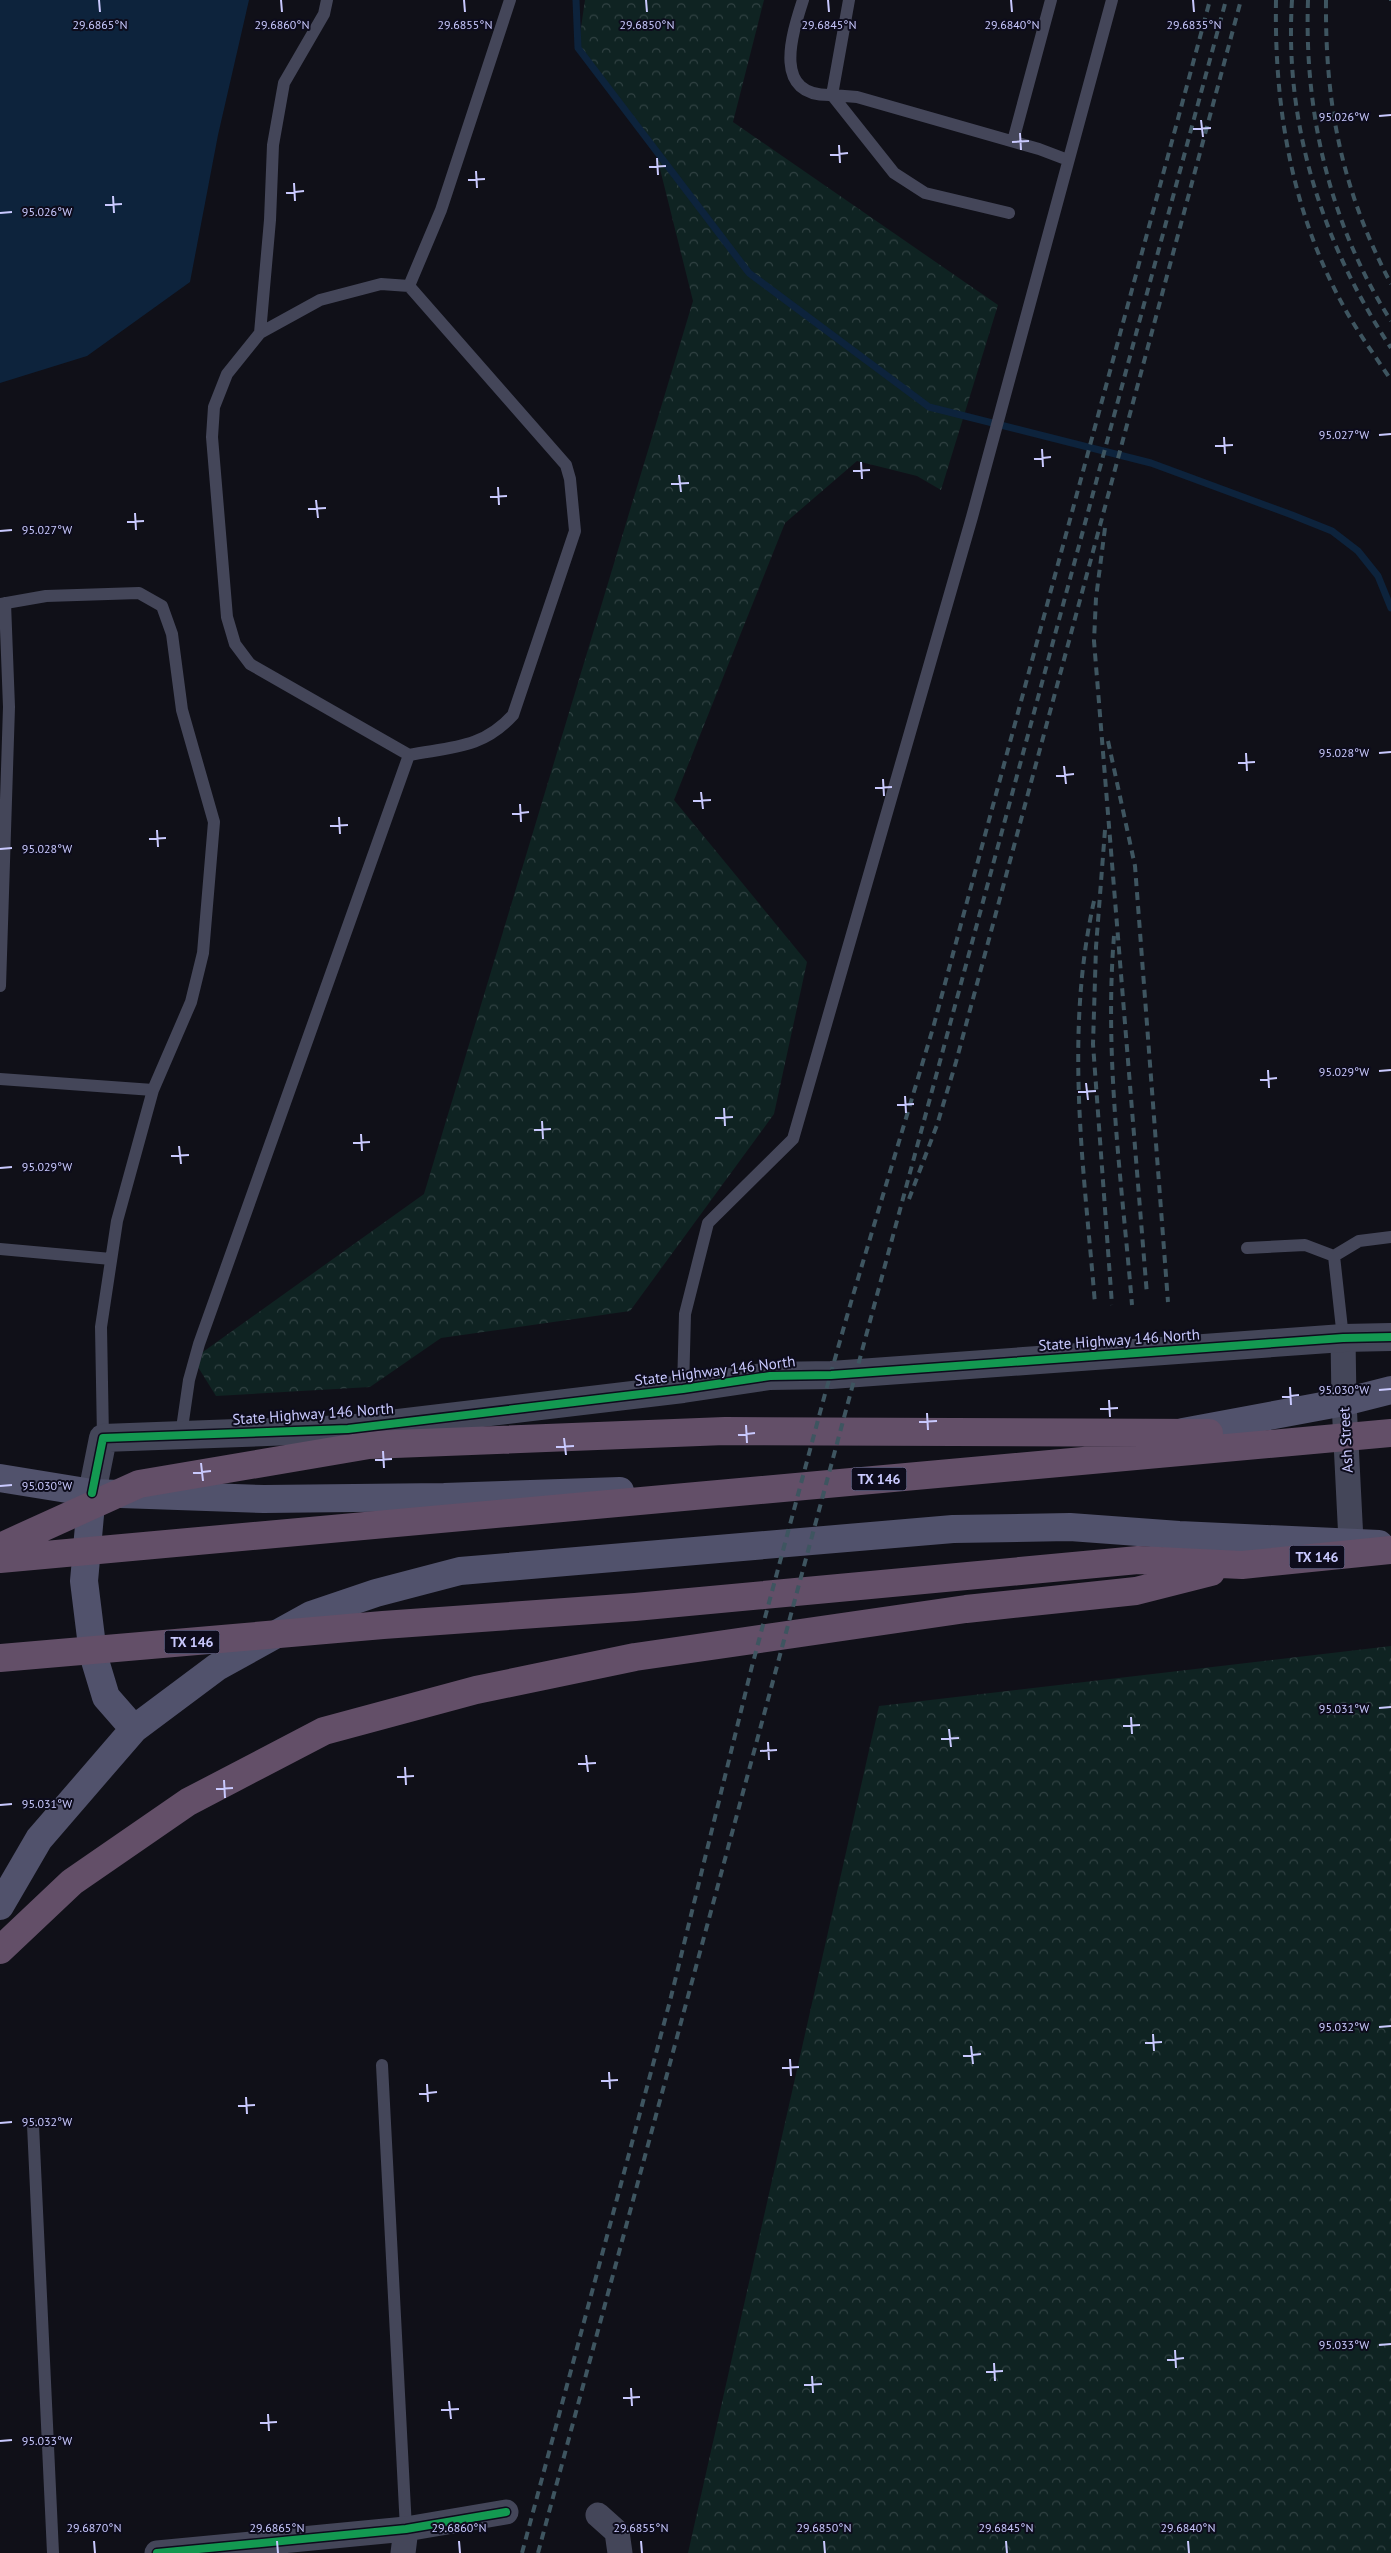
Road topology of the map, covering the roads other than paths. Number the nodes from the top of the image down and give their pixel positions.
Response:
1 (327, 0) edge
2 (510, 0) edge
3 (803, 0) edge
4 (849, 0) edge
5 (1051, 0) edge
6 (1112, 0) edge
7 (832, 95) junction
8 (1013, 141) junction
9 (1068, 160) junction
10 (1009, 213) dead end
11 (409, 286) junction
12 (260, 333) junction
13 (2, 604) edge
14 (409, 755) junction
15 (0, 986) edge
16 (0, 1079) edge
17 (154, 1090) junction
18 (1391, 1237) edge
19 (1247, 1248) dead end
20 (0, 1249) edge
21 (1334, 1256) junction
22 (111, 1259) junction
23 (1391, 1337) edge
24 (1344, 1338) junction
25 (683, 1389) junction
26 (1391, 1390) edge
27 (1344, 1402) junction
28 (1384, 1433) edge
29 (181, 1435) junction
30 (103, 1438) junction
31 (0, 1478) edge
32 (92, 1493) junction
33 (1352, 1541) junction
34 (1391, 1545) edge
35 (0, 1547) edge
36 (1391, 1550) edge
37 (0, 1559) edge
38 (1242, 1564) junction
39 (0, 1658) edge
40 (134, 1729) junction
41 (0, 1906) edge
42 (0, 1950) edge
43 (382, 2065) dead end
44 (33, 2125) dead end
45 (506, 2512) dead end
46 (598, 2515) dead end
47 (404, 2541) edge
48 (52, 2553) edge
49 (157, 2553) edge
50 (620, 2553) edge

1 - 12 lane
2 - 11 lane
3 - 7 lane
4 - 7 lane
5 - 8 lane
6 - 9 lane
7 - 8 lane
7 - 10 lane
8 - 9 lane
9 - 25 lane
11 - 12 lane
11 - 14 lane
12 - 14 lane
13 - 15 lane
13 - 17 lane
14 - 29 lane
16 - 17 lane
17 - 22 lane
18 - 21 lane
19 - 21 lane
20 - 22 lane
21 - 24 lane
22 - 30 lane
23 - 24 street, State Highway 146 North
24 - 25 street, State Highway 146 North
24 - 27 street, Ash Street
25 - 29 street, State Highway 146 North
26 - 27 main road
27 - 32 main road
27 - 33 street, Ash Street
28 - 35 highway
28 - 37 highway, TX 146
29 - 30 street, State Highway 146 North
30 - 32 street
31 - 32 main road
32 - 40 main road
33 - 34 main road
33 - 40 main road
36 - 38 highway, TX 146
38 - 39 highway, TX 146
38 - 42 highway
40 - 41 main road
43 - 47 lane
44 - 48 lane
45 - 47 street
46 - 50 street
47 - 49 street

